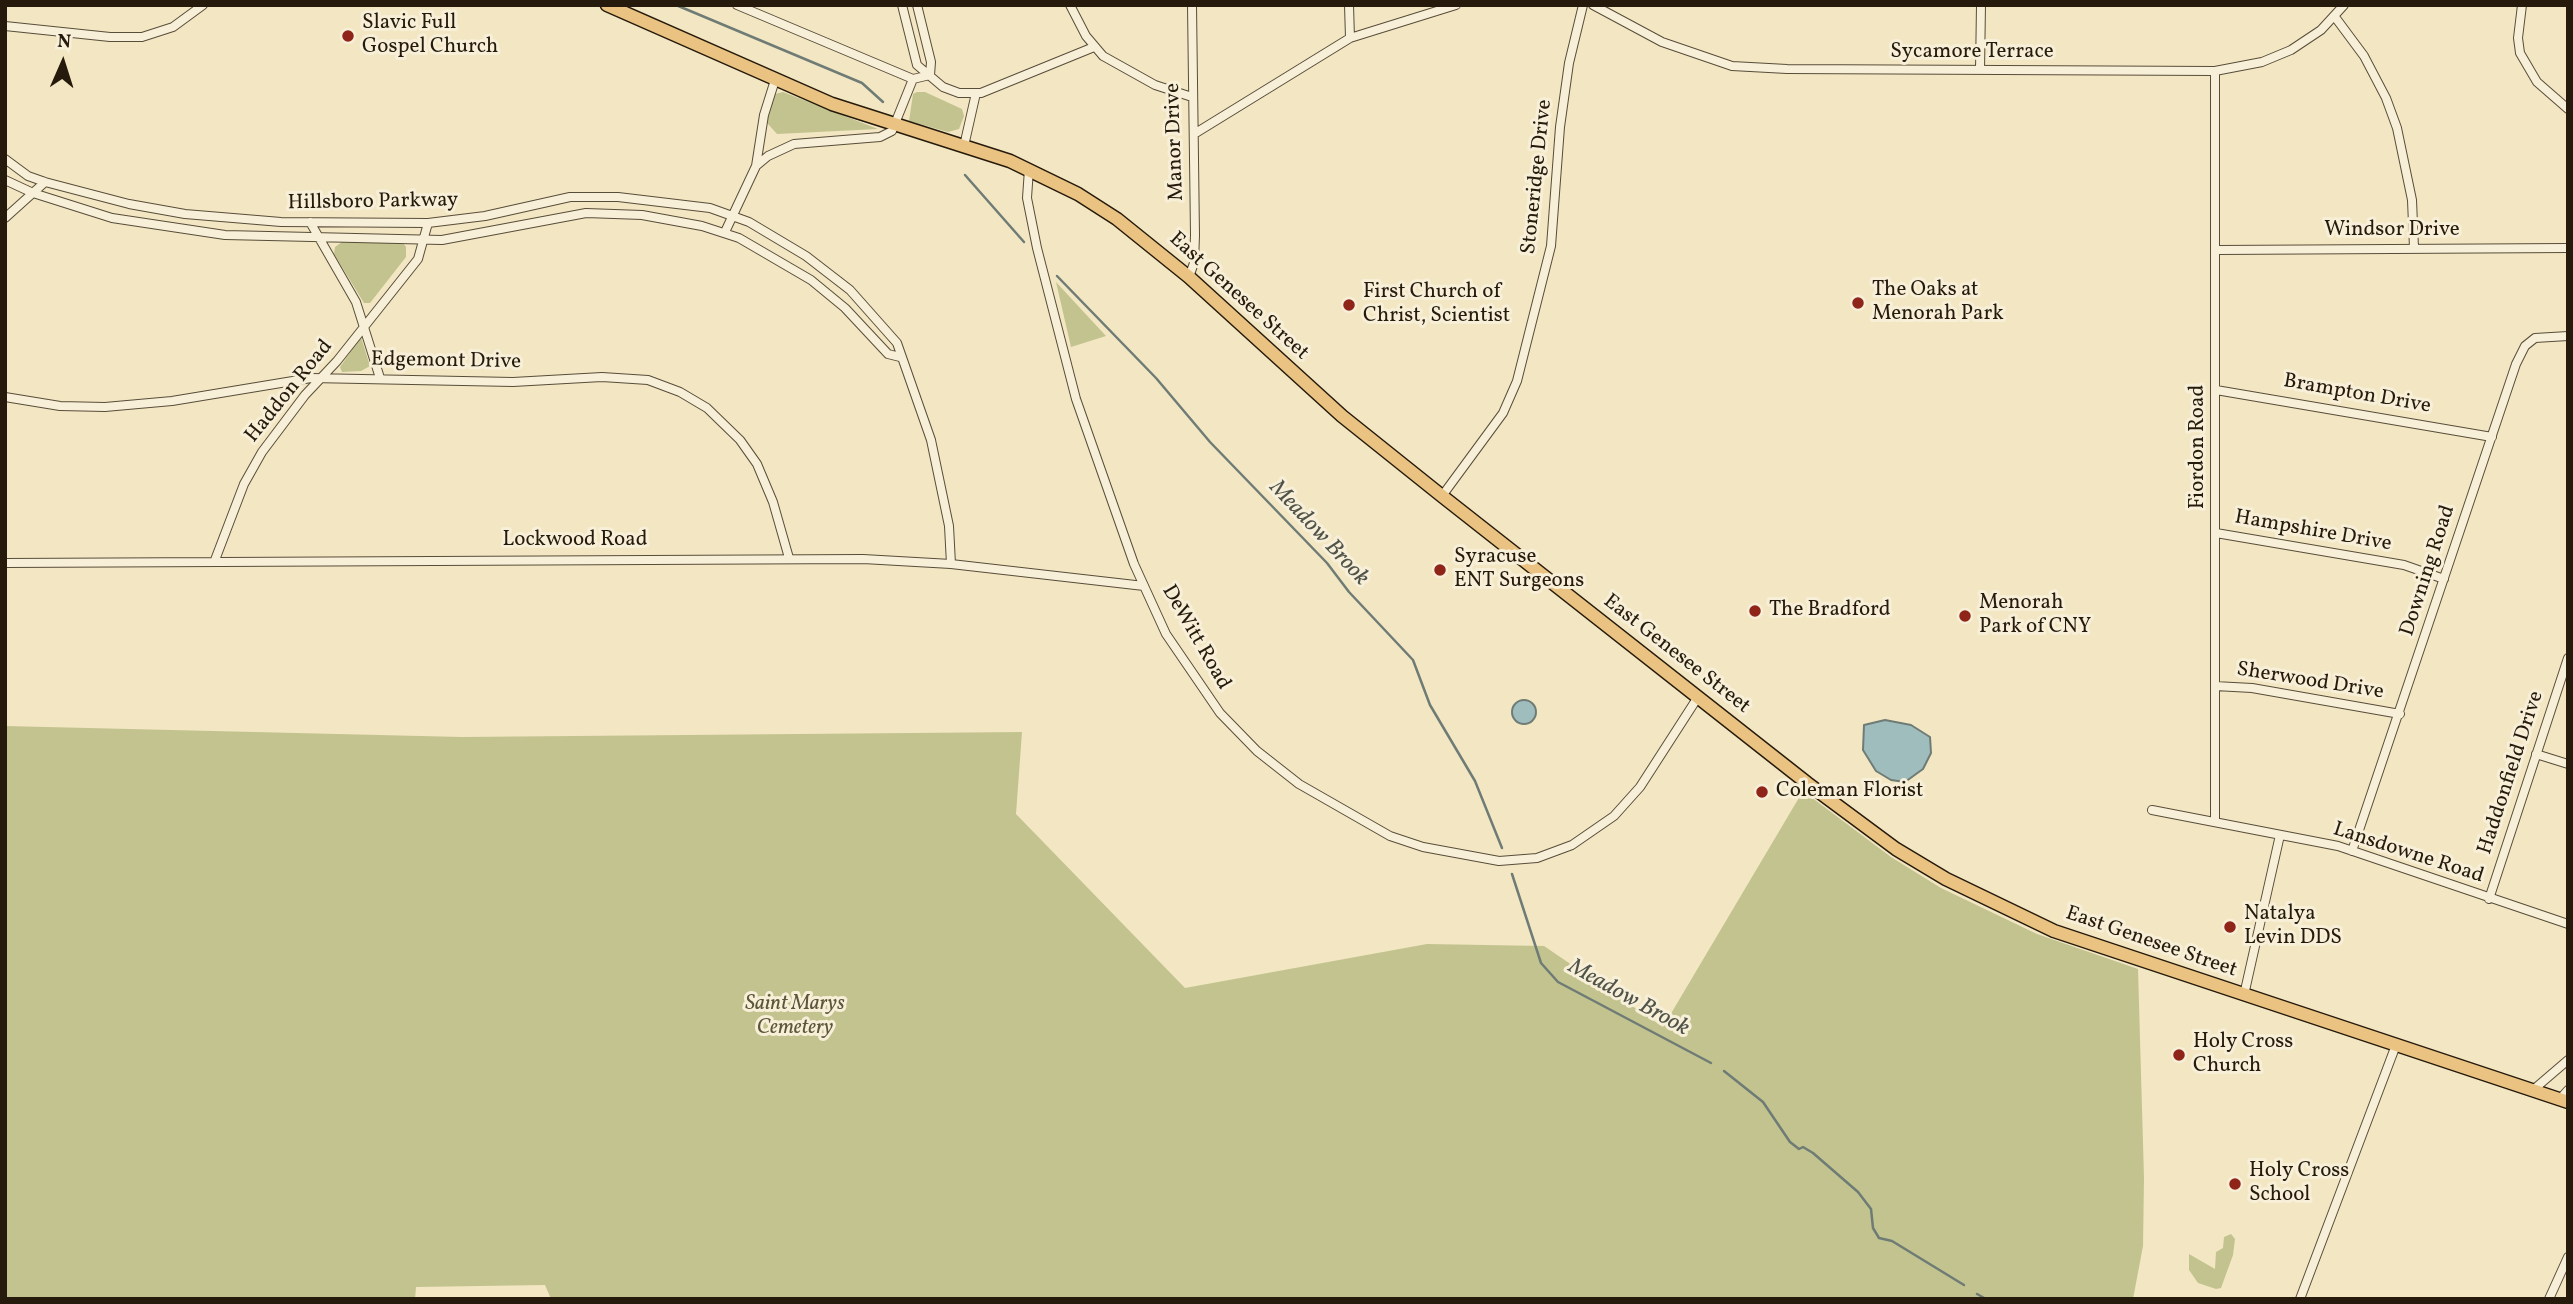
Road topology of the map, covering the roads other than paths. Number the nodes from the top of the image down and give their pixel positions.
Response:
1 (203, 5) edge
2 (607, 5) edge
3 (737, 5) edge
4 (902, 5) edge
5 (917, 5) edge
6 (1070, 5) edge
7 (1192, 5) edge
8 (1349, 5) edge
9 (1456, 5) edge
10 (1583, 5) edge
11 (1593, 5) edge
12 (1981, 5) edge
13 (2344, 5) edge
14 (2522, 5) edge
15 (2335, 17) junction
16 (5, 26) edge
17 (1350, 38) junction
18 (1094, 47) junction
19 (1980, 70) junction
20 (2215, 71) junction
21 (930, 75) junction
22 (913, 79) junction
23 (775, 80) junction
24 (976, 93) junction
25 (1192, 97) junction
26 (2568, 109) edge
27 (896, 125) junction
28 (1194, 134) junction
29 (964, 146) junction
30 (5, 159) edge
31 (756, 166) junction
32 (1029, 169) junction
33 (5, 180) edge
34 (45, 182) junction
35 (33, 193) junction
36 (732, 215) junction
37 (5, 218) edge
38 (310, 222) junction
39 (428, 223) junction
40 (724, 232) junction
41 (319, 238) junction
42 (426, 239) junction
43 (2414, 248) junction
44 (2568, 248) edge
45 (2217, 250) junction
46 (1189, 277) junction
47 (365, 326) junction
48 (2568, 336) edge
49 (900, 357) junction
50 (321, 378) junction
51 (380, 378) junction
52 (2216, 390) junction
53 (5, 397) edge
54 (2492, 437) junction
55 (1442, 496) junction
56 (2216, 533) junction
57 (789, 558) junction
58 (215, 560) junction
59 (5, 563) edge
60 (951, 564) junction
61 (2444, 579) junction
62 (1144, 586) junction
63 (2568, 658) edge
64 (2215, 686) junction
65 (1698, 697) junction
66 (2400, 714) junction
67 (2536, 754) junction
68 (2568, 764) edge
69 (2152, 810) dead end
70 (2215, 822) junction
71 (2280, 835) junction
72 (2352, 851) junction
73 (2488, 899) junction
74 (2568, 925) edge
75 (2244, 995) junction
76 (2396, 1045) junction
77 (2568, 1060) edge
78 (2533, 1090) junction
79 (2565, 1097) edge
80 (2568, 1257) edge
81 (2300, 1299) edge
82 (2549, 1299) edge

1 - 16 street
2 - 23 main road, East Genesee Street
3 - 22 street
4 - 21 street
5 - 21 street
6 - 18 street
7 - 25 street, Manor Drive
8 - 17 street
9 - 17 street
10 - 55 street, Stoneridge Drive
11 - 19 street, Sycamore Terrace
12 - 19 street
13 - 15 street, Sycamore Terrace
14 - 26 street
15 - 20 street, Sycamore Terrace
15 - 43 street
17 - 28 street
18 - 24 street
18 - 25 street
19 - 20 street, Sycamore Terrace
20 - 45 street, Fiordon Road
21 - 22 street
21 - 24 street
22 - 27 street
23 - 27 main road, East Genesee Street
23 - 31 street
24 - 29 street
25 - 28 street, Manor Drive
27 - 29 main road, East Genesee Street
27 - 31 street
28 - 46 street, Manor Drive
29 - 32 main road, East Genesee Street
30 - 34 street, Hillsboro Parkway
31 - 36 street
32 - 46 main road, East Genesee Street
32 - 62 street, DeWitt Road
33 - 35 street, Hillsboro Parkway
34 - 35 street
34 - 38 street, Hillsboro Parkway
35 - 37 street
35 - 41 street, Hillsboro Parkway
36 - 39 street, Hillsboro Parkway
36 - 40 street
36 - 49 street, Hillsboro Parkway
38 - 39 street, Hillsboro Parkway
38 - 41 street
39 - 42 street, Haddon Road
40 - 42 street, Hillsboro Parkway
40 - 49 street, Hillsboro Parkway
41 - 42 street, Hillsboro Parkway
41 - 47 street
42 - 47 street, Haddon Road
43 - 44 street, Windsor Drive
43 - 45 street, Windsor Drive
45 - 52 street, Fiordon Road
46 - 55 main road, East Genesee Street
47 - 50 street, Haddon Road
47 - 51 street
48 - 54 street, Downing Road
49 - 60 street, Hillsboro Parkway
50 - 51 street, Edgemont Drive
50 - 53 street, Edgemont Drive
50 - 58 street, Haddon Road
51 - 57 street, Edgemont Drive
52 - 54 street, Brampton Drive
52 - 56 street, Fiordon Road
54 - 61 street, Downing Road
55 - 65 main road, East Genesee Street
56 - 61 street, Hampshire Drive
56 - 64 street, Fiordon Road
57 - 58 street, Lockwood Road
57 - 60 street, Lockwood Road
58 - 59 street, Lockwood Road
60 - 62 street, Lockwood Road
61 - 66 street, Downing Road
62 - 65 street, DeWitt Road
63 - 67 street, Haddonfield Drive
64 - 66 street, Sherwood Drive
64 - 70 street, Fiordon Road
65 - 75 main road, East Genesee Street
66 - 72 street, Downing Road
67 - 68 street
67 - 73 street, Haddonfield Drive
69 - 70 street, Lansdowne Road
70 - 71 street, Lansdowne Road
71 - 72 street, Lansdowne Road
71 - 75 street
72 - 73 street, Lansdowne Road
73 - 74 street, Lansdowne Road
75 - 76 main road, East Genesee Street
76 - 78 main road, East Genesee Street
76 - 81 street
77 - 78 street
78 - 79 main road, East Genesee Street
80 - 82 street

